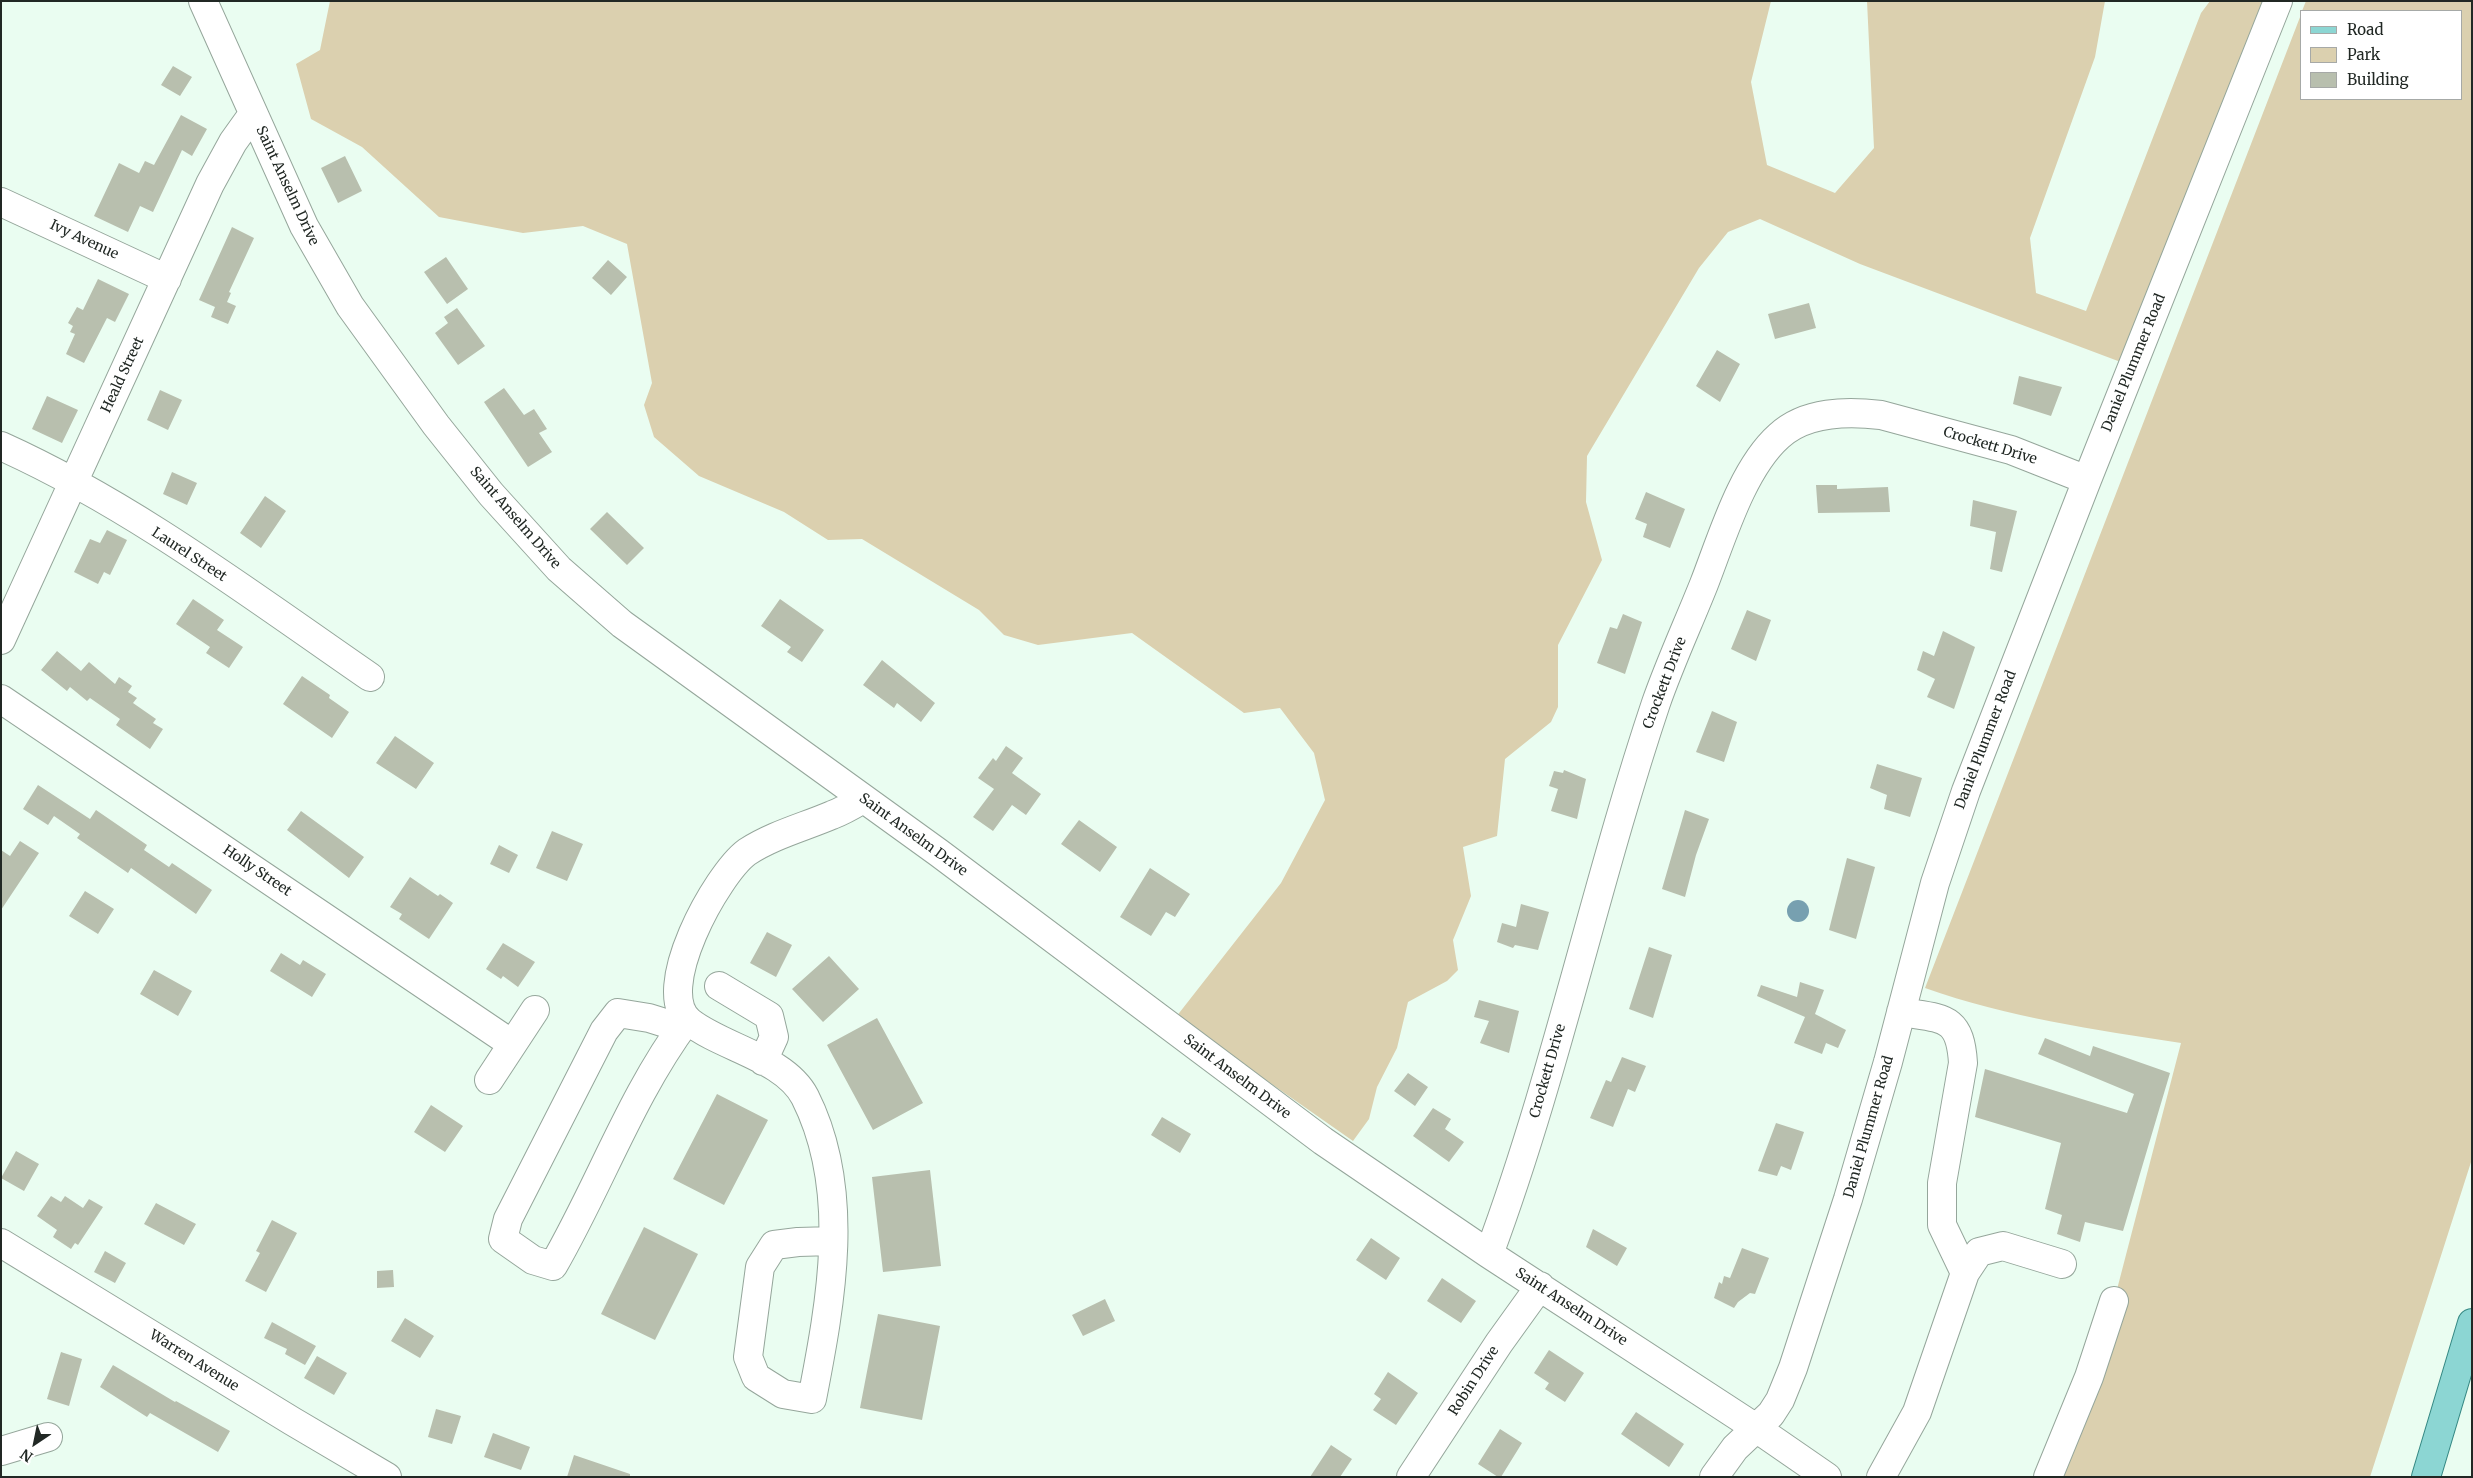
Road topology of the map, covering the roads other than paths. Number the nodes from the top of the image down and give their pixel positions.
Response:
1 (203, 1) edge
2 (2278, 1) edge
3 (253, 114) junction
4 (1, 202) edge
5 (167, 279) junction
6 (1, 446) edge
7 (2086, 480) junction
8 (75, 481) junction
9 (1, 640) edge
10 (370, 677) dead end
11 (1, 699) edge
12 (863, 799) junction
13 (719, 986) dead end
14 (535, 1010) dead end
15 (1901, 1012) junction
16 (684, 1024) junction
17 (512, 1044) junction
18 (763, 1061) junction
19 (489, 1080) dead end
20 (832, 1242) junction
21 (1, 1243) edge
22 (1489, 1254) junction
23 (2062, 1264) dead end
24 (1965, 1273) junction
25 (1540, 1286) junction
26 (2114, 1301) dead end
27 (2472, 1323) edge
28 (1756, 1428) junction
29 (48, 1437) dead end
30 (1, 1452) edge
31 (387, 1477) edge
32 (1411, 1477) edge
33 (1714, 1477) edge
34 (1828, 1477) edge
35 (1881, 1477) edge
36 (2048, 1477) edge
37 (2426, 1477) edge

1 - 3 street, Saint Anselm Drive
2 - 7 street, Daniel Plummer Road
3 - 5 street, Heald Street
3 - 12 street, Saint Anselm Drive
4 - 5 street, Ivy Avenue
5 - 8 street, Heald Street
6 - 8 street, Laurel Street
7 - 15 street, Daniel Plummer Road
7 - 22 street, Crockett Drive
8 - 9 street, Heald Street
8 - 10 street, Laurel Street
11 - 17 street, Holly Street
12 - 16 street
12 - 22 street, Saint Anselm Drive
13 - 18 street
14 - 17 street
15 - 24 street
15 - 28 street, Daniel Plummer Road
16 - 16 street
16 - 18 street
17 - 19 street
18 - 20 street
20 - 20 street
21 - 31 street, Warren Avenue
22 - 25 street, Saint Anselm Drive
23 - 24 street
24 - 35 street
25 - 28 street, Saint Anselm Drive
25 - 32 street, Robin Drive
26 - 36 street
27 - 37 main road
28 - 33 street, Daniel Plummer Road
28 - 34 street, Saint Anselm Drive
29 - 30 street

